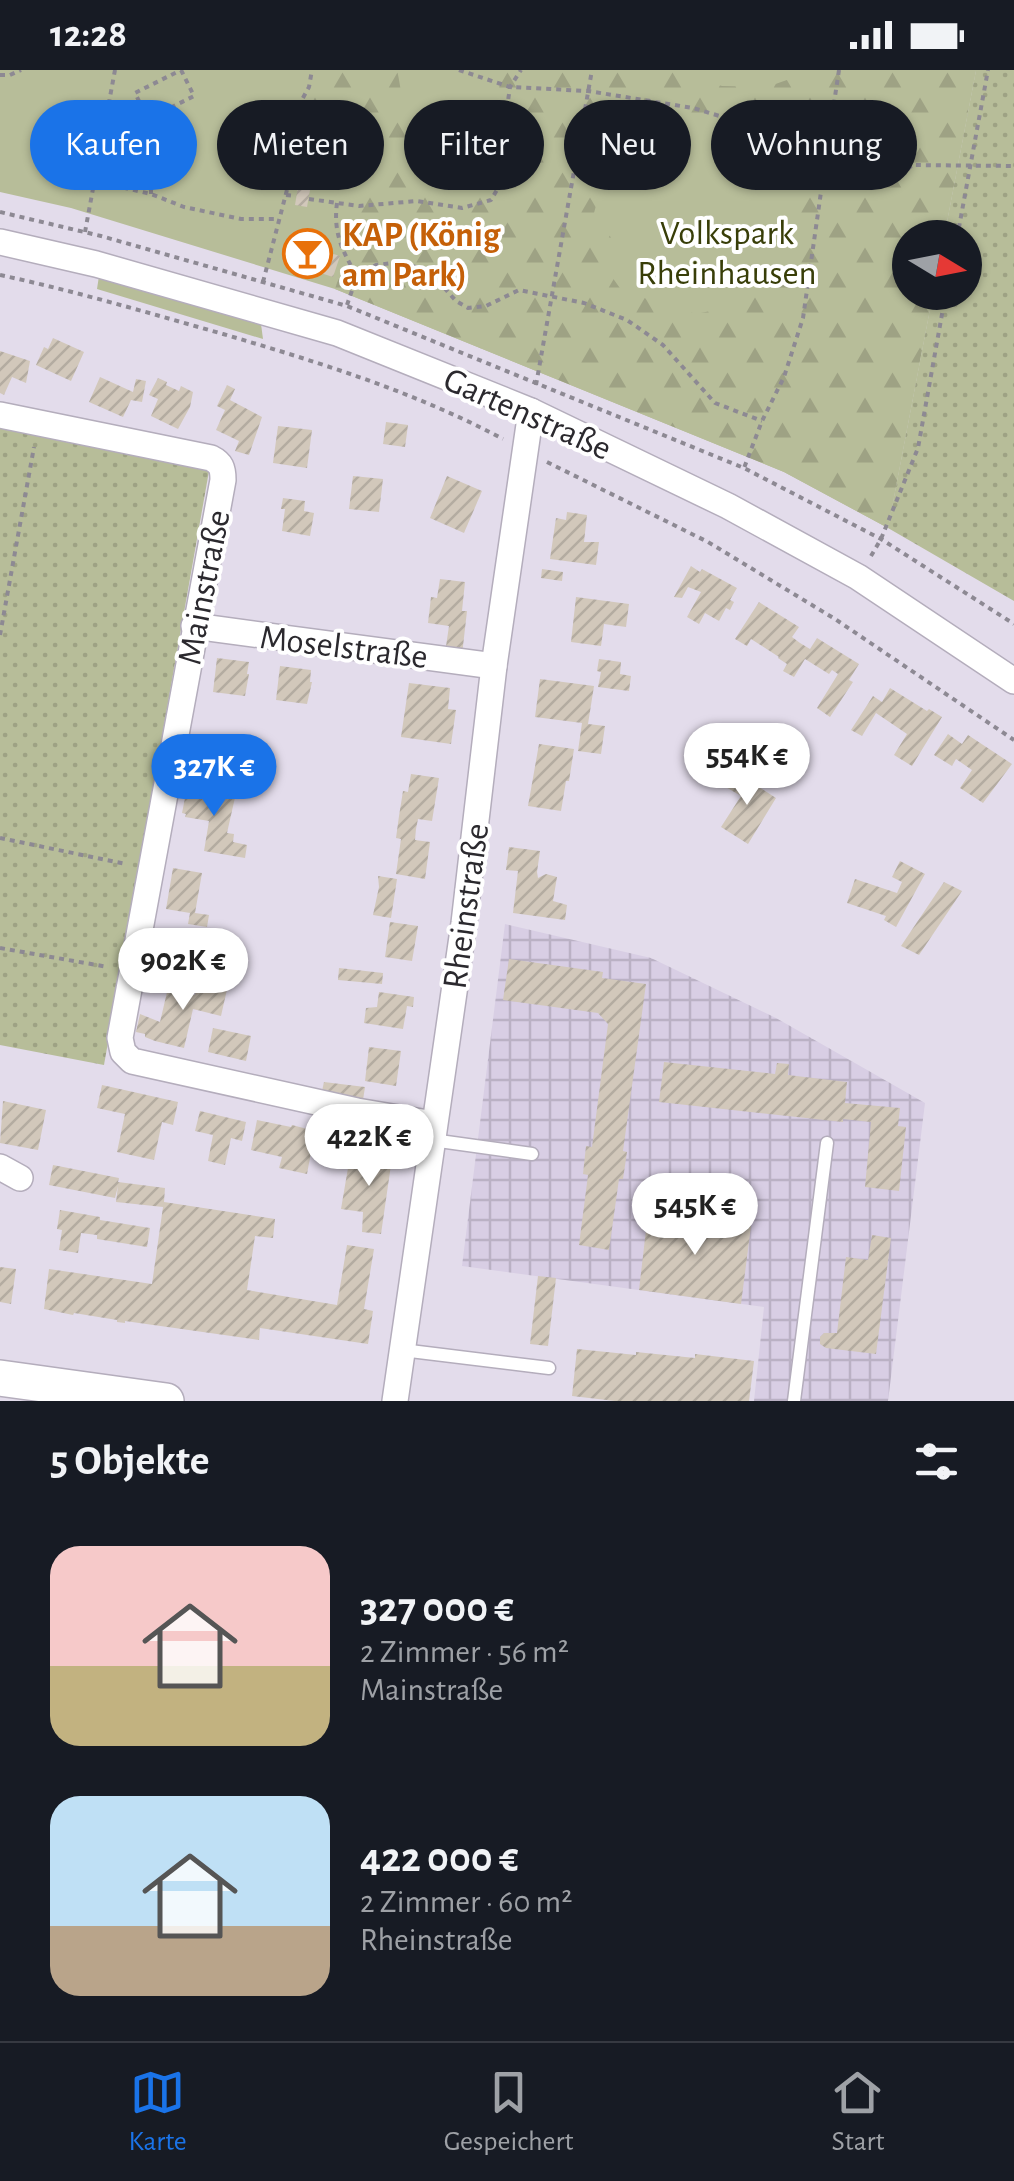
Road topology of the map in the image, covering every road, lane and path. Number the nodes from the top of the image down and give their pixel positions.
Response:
1 (21, 70) edge
2 (115, 70) edge
3 (181, 70) edge
4 (312, 70) edge
5 (459, 70) edge
6 (521, 70) edge
7 (592, 70) edge
8 (839, 70) edge
9 (988, 70) edge
10 (0, 75) edge
11 (510, 88) junction
12 (588, 91) junction
13 (109, 100) edge
14 (138, 100) edge
15 (186, 100) edge
16 (835, 100) edge
17 (711, 113) edge
18 (917, 164) edge
19 (970, 165) junction
20 (1014, 166) edge
21 (92, 190) edge
22 (133, 190) edge
23 (151, 190) edge
24 (822, 190) edge
25 (151, 194) junction
26 (286, 194) junction
27 (296, 196) dead end
28 (309, 198) dead end
29 (336, 203) junction
30 (278, 219) junction
31 (959, 220) edge
32 (85, 232) dead end
33 (0, 242) edge
34 (268, 260) dead end
35 (356, 276) junction
36 (552, 296) junction
37 (943, 310) edge
38 (337, 332) junction
39 (531, 411) junction
40 (0, 415) edge
41 (762, 421) junction
42 (34, 444) dead end
43 (744, 468) dead end
44 (858, 577) junction
45 (194, 626) junction
46 (0, 635) edge
47 (494, 666) junction
48 (1014, 682) edge
49 (0, 838) edge
50 (123, 864) dead end
51 (0, 948) edge
52 (101, 967) dead end
53 (433, 1132) junction
54 (826, 1143) dead end
55 (532, 1154) dead end
56 (402, 1350) junction
57 (549, 1368) dead end
58 (0, 1378) edge
59 (166, 1401) edge
60 (395, 1401) edge
61 (794, 1401) edge

1 - 10 path
2 - 13 path
3 - 14 path
3 - 15 path
4 - 26 path
5 - 11 path
6 - 11 path
7 - 12 path
8 - 16 path
9 - 19 path
11 - 12 path
11 - 29 path
12 - 17 path
12 - 36 path
18 - 19 path
19 - 20 path
19 - 31 path
21 - 32 path
22 - 25 path
23 - 25 path
24 - 41 path
25 - 30 path
26 - 27 path
26 - 30 path
28 - 29 path
29 - 35 path
30 - 34 path
33 - 38 street, Gartenstraße
35 - 36 path
35 - 38 path
36 - 39 path
36 - 41 path
37 - 44 path
38 - 39 street, Gartenstraße
39 - 44 street, Gartenstraße
39 - 47 street, Rheinstraße
40 - 45 street, Mainstraße
41 - 43 path
42 - 46 path
44 - 48 street, Gartenstraße
45 - 47 street, Moselstraße
45 - 53 street, Mainstraße
47 - 53 street, Rheinstraße
49 - 50 path
51 - 52 path
53 - 55 lane
53 - 56 street, Rheinstraße
54 - 61 lane
56 - 57 lane
56 - 60 street, Rheinstraße
58 - 59 main road

